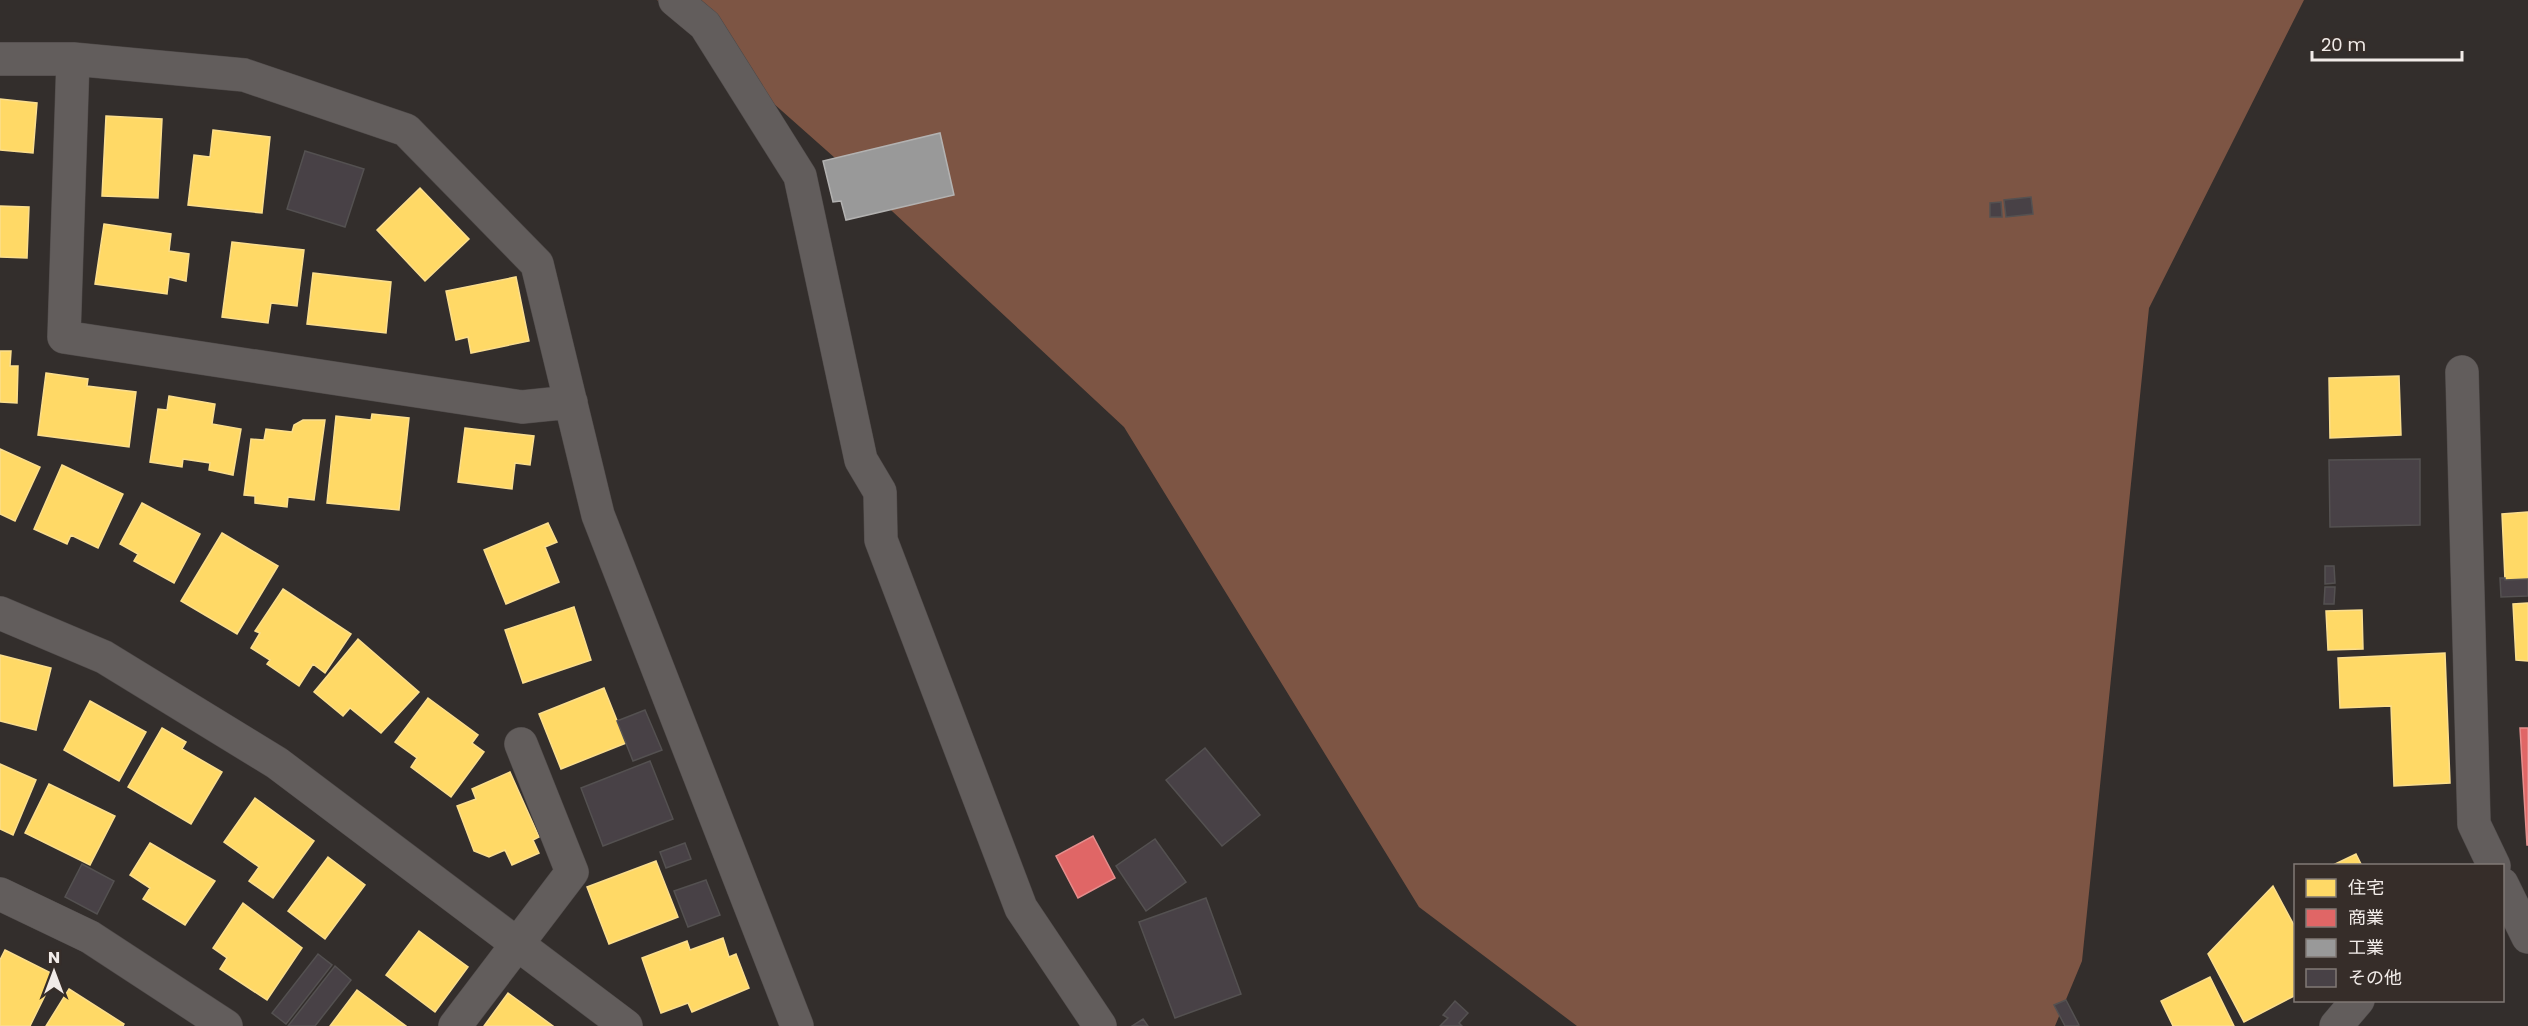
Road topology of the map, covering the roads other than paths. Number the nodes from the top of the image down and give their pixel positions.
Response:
1 (675, 0) edge
2 (73, 58) junction
3 (0, 59) edge
4 (2462, 372) dead end
5 (571, 402) junction
6 (0, 613) edge
7 (521, 744) dead end
8 (2485, 861) edge
9 (2504, 888) edge
10 (0, 894) edge
11 (2528, 937) edge
12 (516, 944) junction
13 (2356, 1002) edge
14 (226, 1026) edge
15 (455, 1026) edge
16 (626, 1026) edge
17 (797, 1026) edge
18 (1100, 1026) edge
19 (2336, 1026) edge

1 - 18 street
2 - 3 street
2 - 5 street
2 - 5 street
4 - 8 street
5 - 17 street
6 - 12 street
7 - 12 street
9 - 11 street
10 - 14 street
12 - 15 street
12 - 16 street
13 - 19 street

